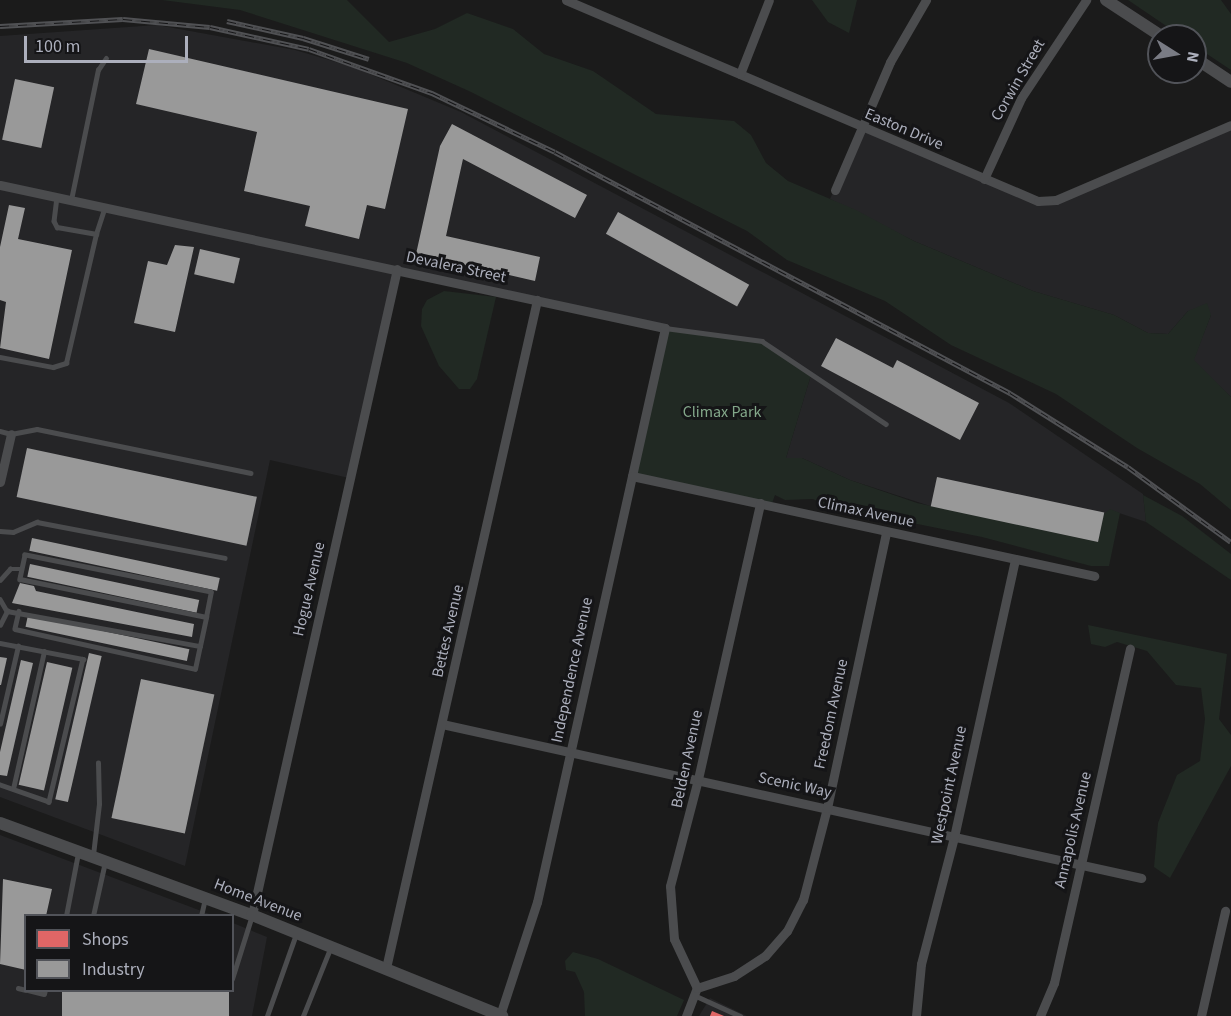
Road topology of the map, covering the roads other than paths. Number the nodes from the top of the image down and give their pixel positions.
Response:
1 (567, 0) edge
2 (769, 0) edge
3 (926, 0) edge
4 (1086, 0) edge
5 (1106, 0) edge
6 (1147, 27) edge
7 (106, 58) dead end
8 (1207, 66) edge
9 (740, 74) junction
10 (1231, 82) edge
11 (1231, 124) edge
12 (862, 127) junction
13 (984, 179) junction
14 (0, 187) edge
15 (835, 190) dead end
16 (57, 197) junction
17 (71, 200) junction
18 (105, 207) junction
19 (96, 234) junction
20 (397, 269) junction
21 (537, 300) junction
22 (665, 328) junction
23 (0, 357) edge
24 (886, 424) dead end
25 (0, 431) edge
26 (11, 434) junction
27 (250, 473) dead end
28 (632, 476) junction
29 (0, 482) edge
30 (760, 503) junction
31 (0, 531) edge
32 (886, 533) junction
33 (225, 558) dead end
34 (1015, 560) junction
35 (22, 569) junction
36 (1094, 576) dead end
37 (0, 579) edge
38 (0, 599) edge
39 (7, 610) junction
40 (19, 611) junction
41 (206, 617) junction
42 (0, 625) edge
43 (0, 643) edge
44 (18, 646) junction
45 (200, 646) junction
46 (1130, 649) dead end
47 (44, 651) junction
48 (0, 724) edge
49 (442, 724) junction
50 (571, 751) junction
51 (98, 764) dead end
52 (698, 779) junction
53 (0, 785) edge
54 (13, 789) junction
55 (827, 808) junction
56 (0, 823) edge
57 (954, 837) junction
58 (78, 850) junction
59 (93, 855) junction
60 (106, 860) junction
61 (1081, 864) junction
62 (1141, 878) dead end
63 (205, 898) junction
64 (1225, 911) dead end
65 (66, 914) edge
66 (93, 914) edge
67 (201, 914) edge
68 (252, 915) junction
69 (296, 933) junction
70 (331, 946) junction
71 (386, 968) junction
72 (234, 978) edge
73 (18, 988) dead end
74 (24, 989) edge
75 (696, 992) junction
76 (267, 1016) edge
77 (303, 1016) edge
78 (501, 1016) edge
79 (686, 1016) edge
80 (740, 1016) edge
81 (916, 1016) edge
82 (1040, 1016) edge
83 (1201, 1016) edge

1 - 9 street, Easton Drive
2 - 9 street
3 - 12 street
4 - 13 street, Corwin Street
5 - 6 street
7 - 17 lane
8 - 10 street
9 - 12 street, Easton Drive
11 - 13 street, Easton Drive
12 - 13 street, Easton Drive
12 - 15 street
14 - 16 street, Devalera Street
16 - 17 street, Devalera Street
16 - 19 lane
17 - 18 street, Devalera Street
18 - 19 lane
18 - 20 street, Devalera Street
19 - 23 lane
20 - 21 street, Devalera Street
20 - 68 street, Hogue Avenue
21 - 22 street, Devalera Street
21 - 49 street, Bettes Avenue
22 - 24 lane, Devalera Street
22 - 28 street, Independence Avenue
25 - 26 lane
26 - 27 lane
26 - 29 street
28 - 30 street, Climax Avenue
28 - 50 street, Independence Avenue
30 - 32 street, Climax Avenue
30 - 52 street, Belden Avenue
31 - 33 lane
32 - 34 street, Climax Avenue
32 - 55 street, Freedom Avenue
34 - 36 street, Climax Avenue
34 - 57 street, Westpoint Avenue
35 - 37 lane
35 - 41 lane
35 - 41 lane
38 - 39 lane
39 - 40 lane
39 - 42 lane
40 - 45 lane
40 - 45 lane
41 - 45 lane
43 - 44 lane
44 - 47 lane
44 - 48 lane
46 - 61 street, Annapolis Avenue
47 - 54 lane
47 - 54 lane
49 - 50 street, Scenic Way
49 - 71 street, Bettes Avenue
50 - 52 street, Scenic Way
50 - 78 street, Independence Avenue
51 - 59 lane
52 - 55 street, Scenic Way
52 - 75 street, Belden Avenue
53 - 54 lane
55 - 57 street, Scenic Way
55 - 75 street, Freedom Avenue
56 - 58 street, Home Avenue
57 - 61 street, Scenic Way
57 - 81 street, Westpoint Avenue
58 - 59 street, Home Avenue
58 - 65 lane
59 - 60 street, Home Avenue
60 - 63 street, Home Avenue
60 - 66 lane
61 - 62 street, Scenic Way
61 - 82 street, Annapolis Avenue
63 - 67 lane
63 - 68 street, Home Avenue
64 - 83 street
68 - 69 street, Home Avenue
68 - 72 lane
69 - 70 street, Home Avenue
69 - 76 lane
70 - 71 street, Home Avenue
70 - 77 lane
71 - 78 street, Home Avenue
73 - 74 lane
75 - 79 street
75 - 80 lane

